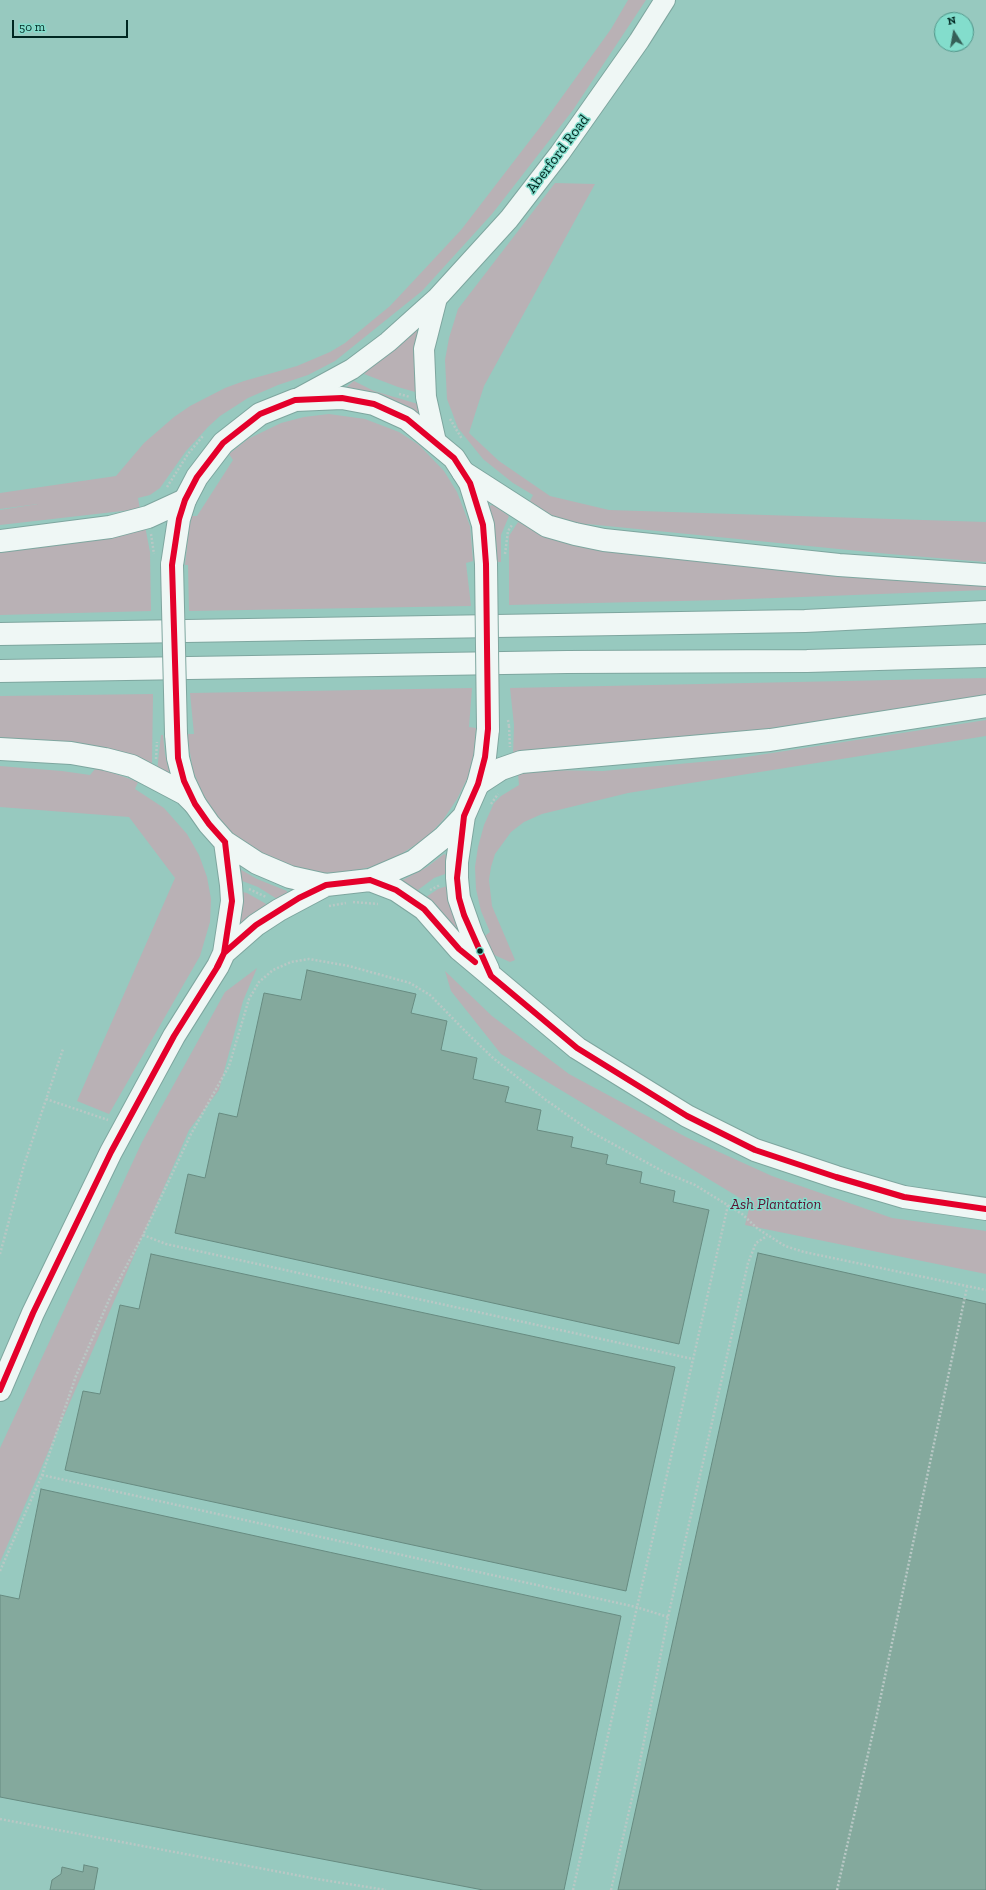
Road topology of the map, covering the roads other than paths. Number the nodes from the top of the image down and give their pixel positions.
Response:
1 (665, 0) edge
2 (437, 298) junction
3 (295, 400) junction
4 (436, 442) junction
5 (463, 472) junction
6 (186, 500) junction
7 (0, 541) edge
8 (986, 575) edge
9 (986, 612) edge
10 (0, 634) edge
11 (986, 656) edge
12 (0, 671) edge
13 (986, 706) edge
14 (0, 749) edge
15 (478, 784) junction
16 (195, 804) junction
17 (464, 816) junction
18 (225, 842) junction
19 (370, 880) junction
20 (326, 885) junction
21 (224, 953) junction
22 (491, 976) junction
23 (986, 1209) edge
24 (0, 1390) edge

1 - 2 main road, Aberford Road
2 - 3 main road, Aberford Road
2 - 4 main road, Aberford Road
3 - 4 main road
3 - 6 main road
4 - 5 main road
5 - 8 main road
5 - 15 main road, bridge
6 - 7 main road
6 - 16 main road, bridge
9 - 10 main road
11 - 12 main road
13 - 15 main road
14 - 16 main road
15 - 17 main road
16 - 18 main road
17 - 19 main road
17 - 22 main road
18 - 20 main road
18 - 21 main road
19 - 20 main road
19 - 22 main road
20 - 21 main road
21 - 24 main road
22 - 23 main road

